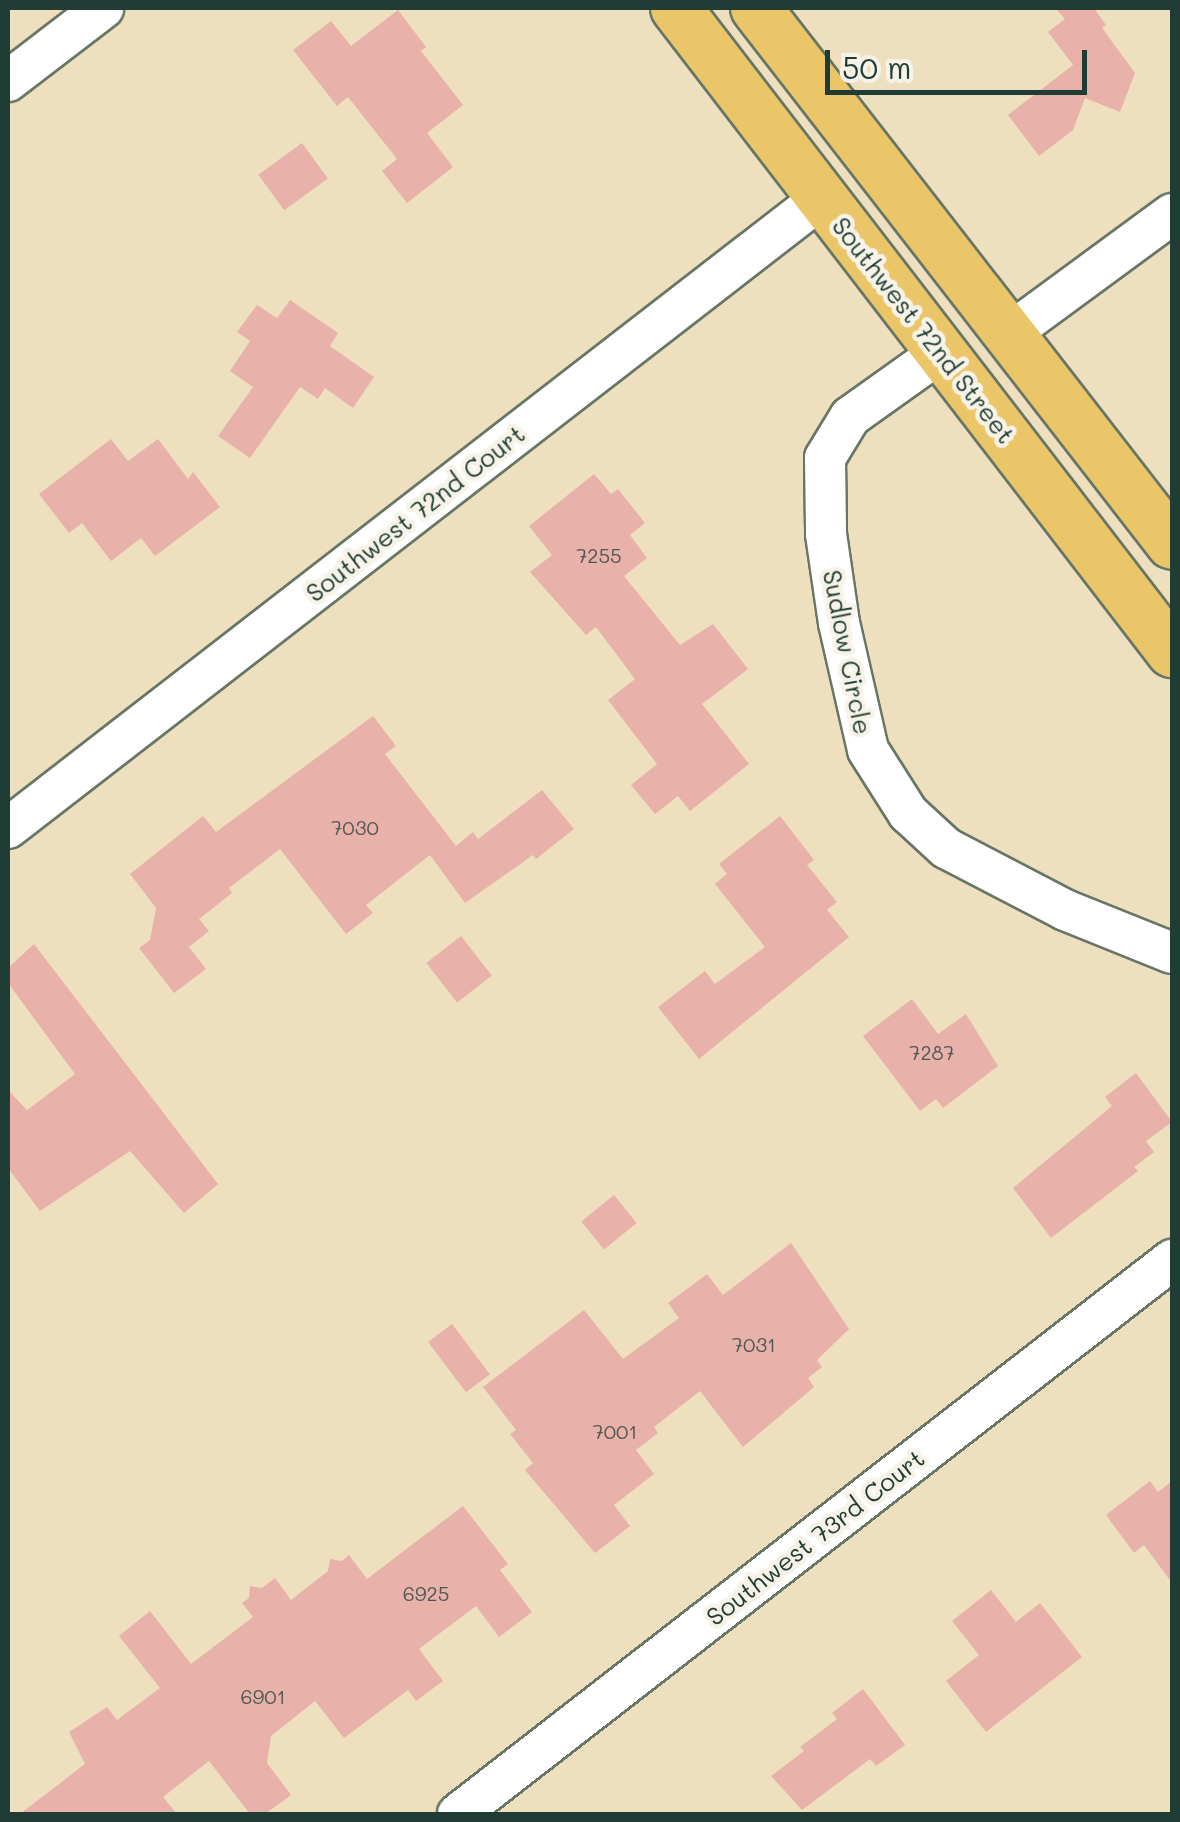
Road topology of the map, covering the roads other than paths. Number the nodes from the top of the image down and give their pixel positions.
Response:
1 (102, 8) edge
2 (676, 8) edge
3 (756, 8) edge
4 (8, 81) edge
5 (823, 197) junction
6 (1172, 214) edge
7 (1010, 332) junction
8 (941, 352) junction
9 (1050, 384) junction
10 (1172, 544) edge
11 (1172, 652) edge
12 (8, 828) edge
13 (1172, 953) edge
14 (1172, 1260) edge
15 (458, 1814) edge

1 - 4 street
2 - 5 main road, Southwest 72nd Street
3 - 7 main road
5 - 8 main road, Southwest 72nd Street
5 - 12 street, Southwest 72nd Court
6 - 7 street
7 - 9 main road
8 - 9 main road
8 - 11 main road, Southwest 72nd Street
8 - 13 street, Sudlow Circle
9 - 10 main road
14 - 15 street, Southwest 73rd Court

